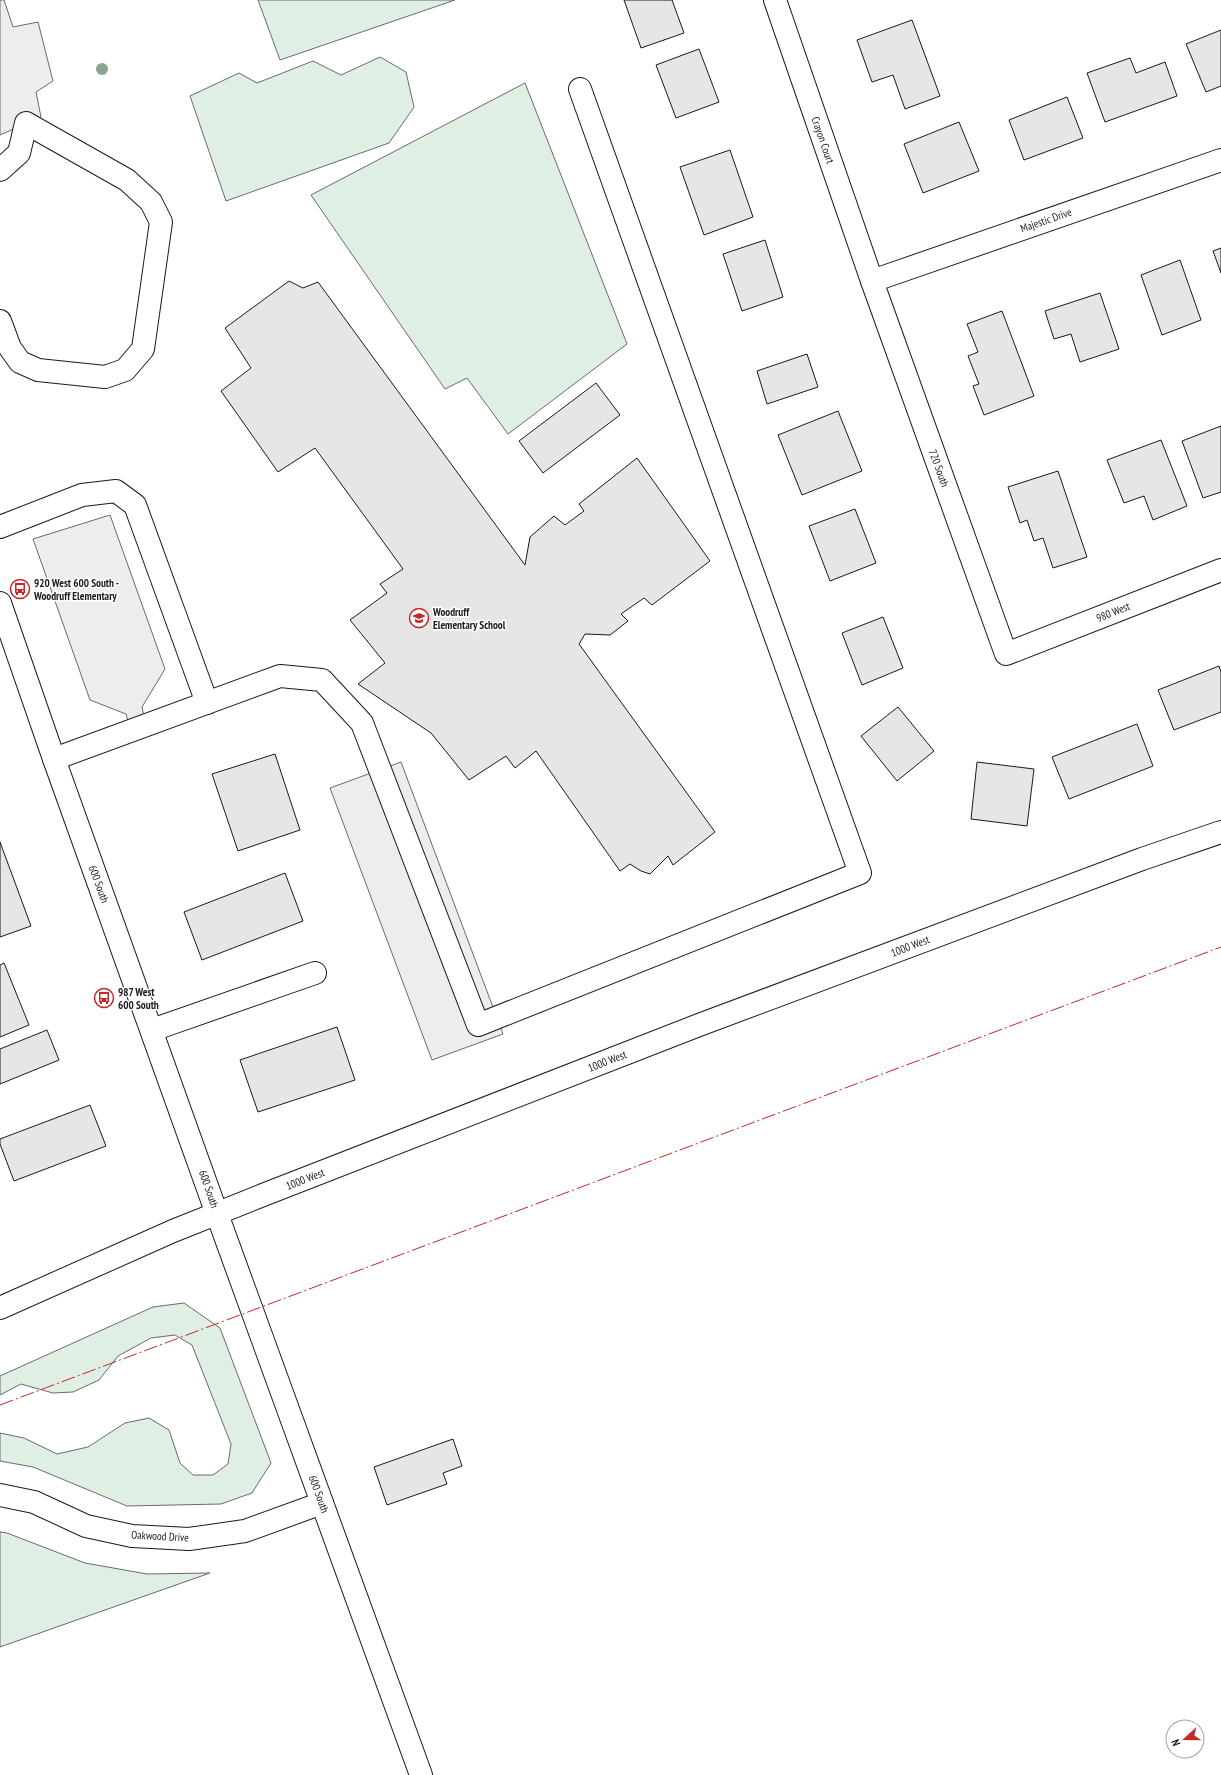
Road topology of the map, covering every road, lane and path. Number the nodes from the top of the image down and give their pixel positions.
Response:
1 (775, 0) edge
2 (580, 89) dead end
3 (1221, 160) edge
4 (0, 170) edge
5 (872, 281) junction
6 (0, 321) edge
7 (0, 527) edge
8 (1221, 570) edge
9 (0, 602) edge
10 (1006, 654) joint
11 (207, 703) junction
12 (54, 759) junction
13 (1221, 832) edge
14 (315, 972) dead end
15 (152, 1030) junction
16 (217, 1214) junction
17 (0, 1308) edge
18 (0, 1495) edge
19 (322, 1503) junction
20 (421, 1775) edge

1 - 5 street, Crayon Court
2 - 11 street
3 - 5 street, Majestic Drive
4 - 6 street
5 - 10 street, 720 South
7 - 11 street
8 - 10 street, 980 West
9 - 12 street, 600 South
11 - 12 street
12 - 15 street, 600 South
13 - 16 street, 1000 West
14 - 15 street
15 - 16 street, 600 South
16 - 17 street, 1000 West
16 - 19 street, 600 South
18 - 19 street, Oakwood Drive
19 - 20 street, 600 South

